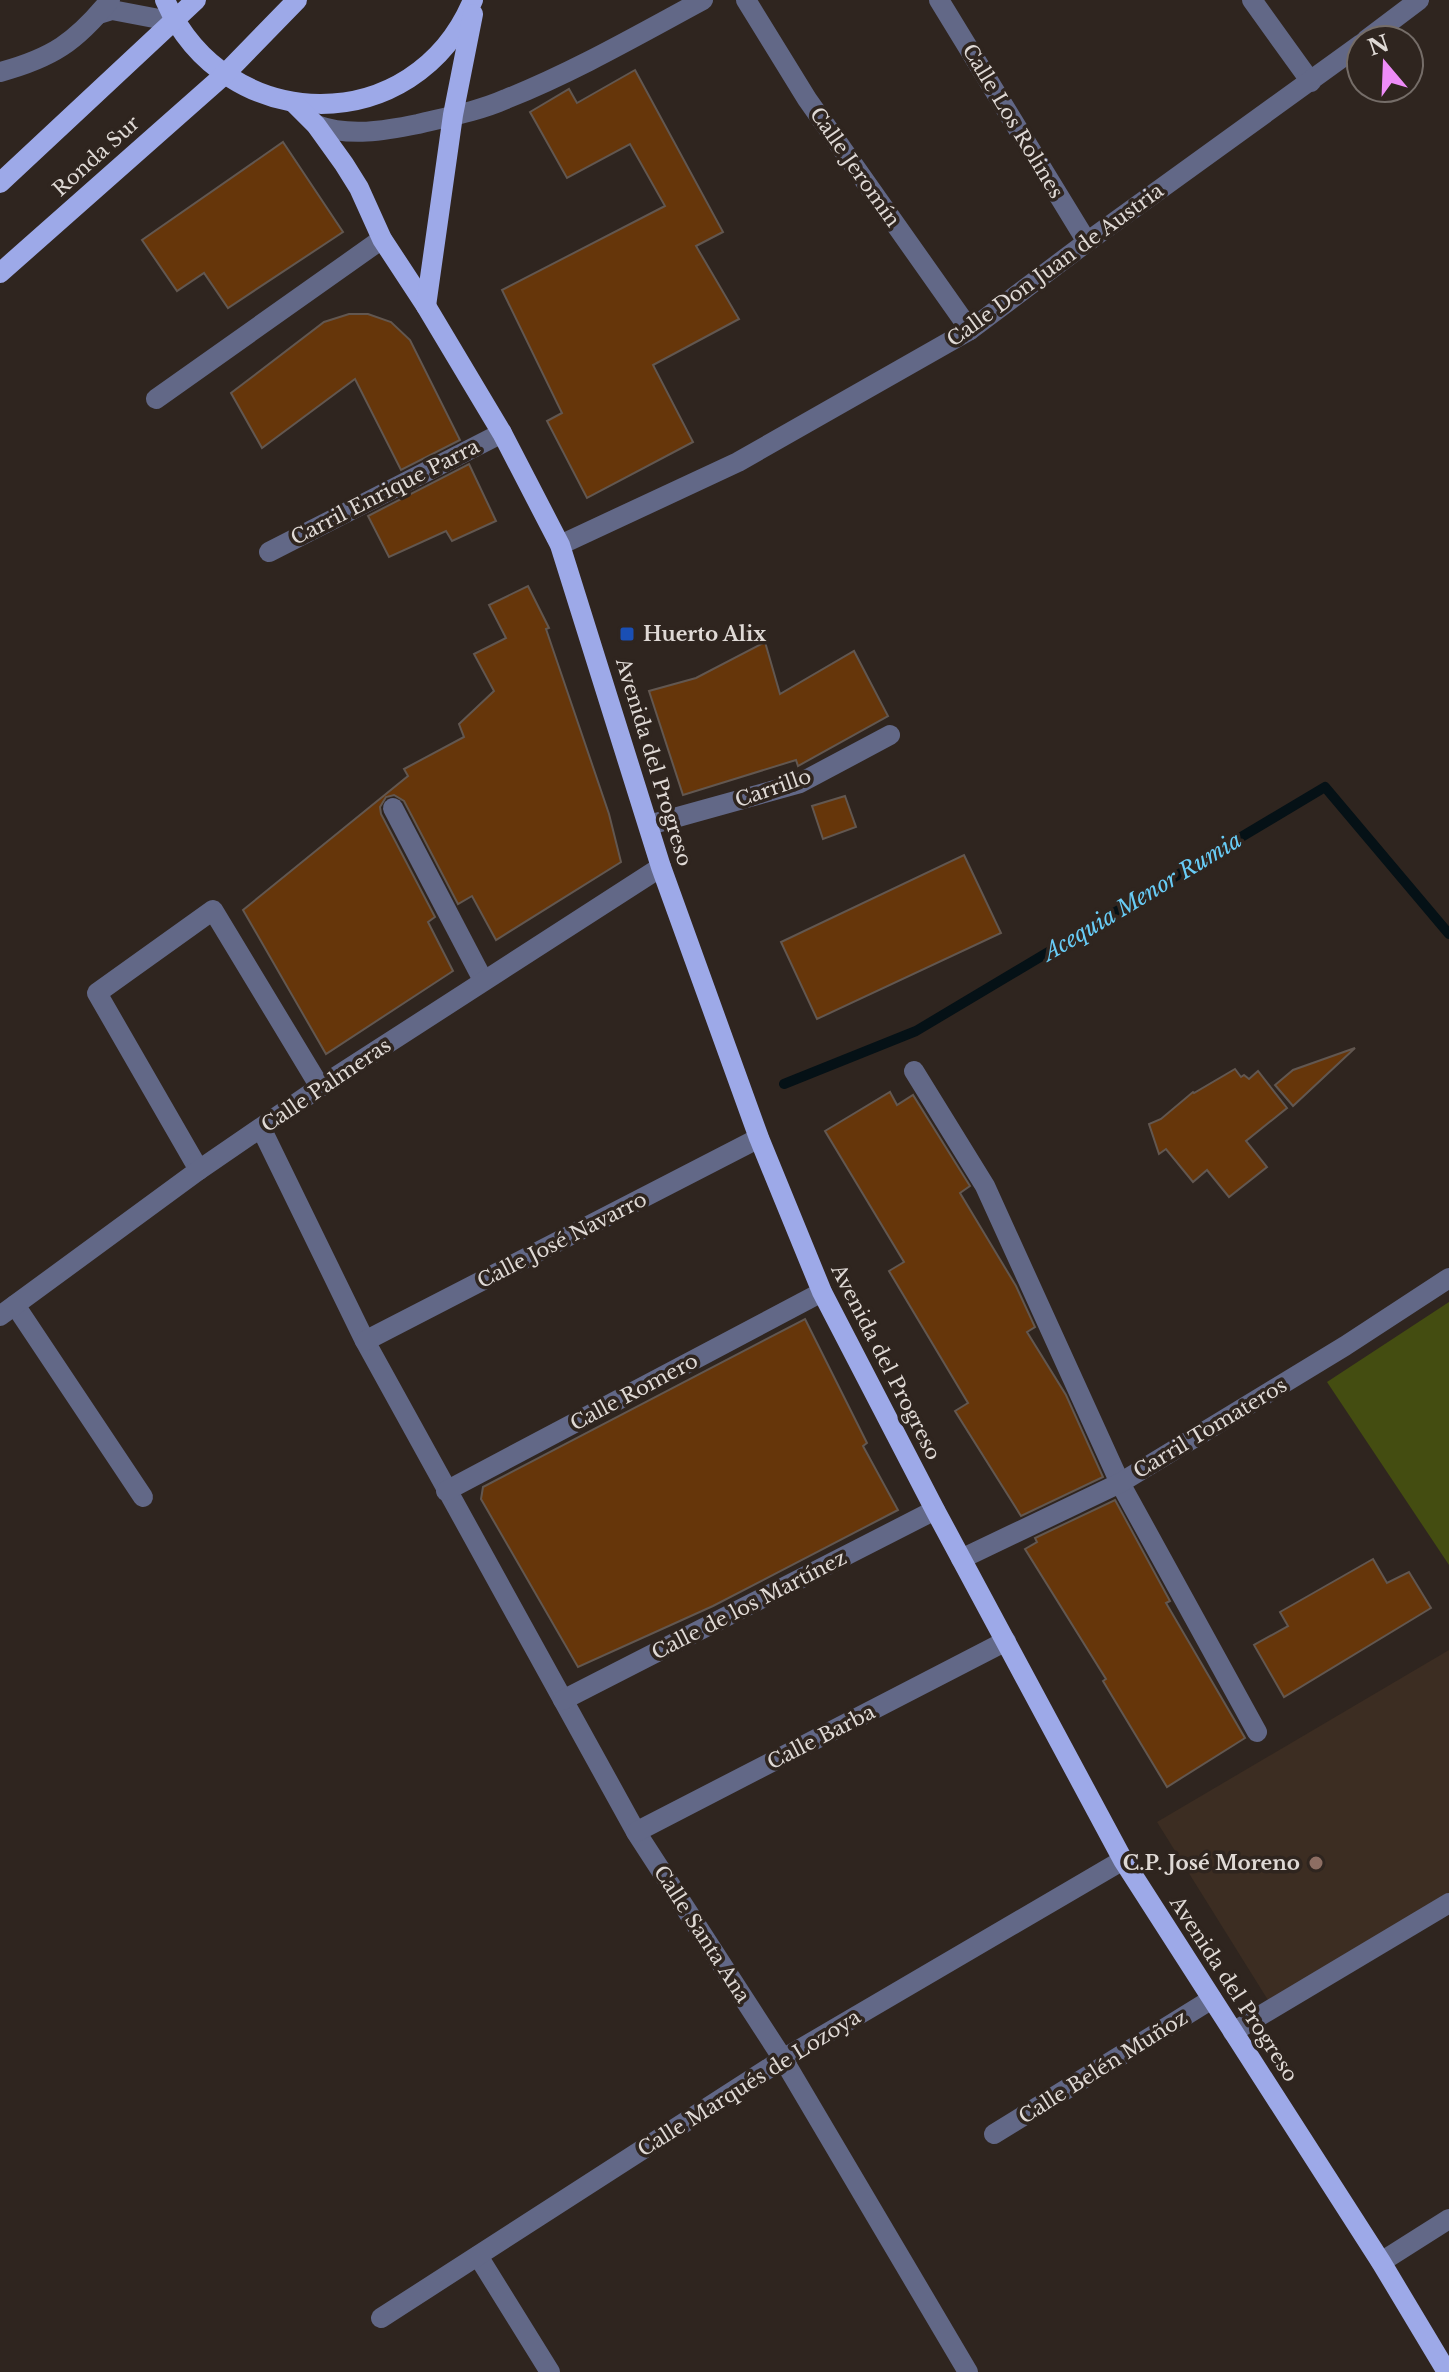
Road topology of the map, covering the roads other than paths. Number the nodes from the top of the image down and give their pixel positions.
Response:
1 (165, 0) edge
2 (196, 0) edge
3 (297, 0) edge
4 (474, 0) edge
5 (703, 0) edge
6 (746, 0) edge
7 (939, 0) edge
8 (1252, 0) edge
9 (1419, 0) edge
10 (104, 7) edge
11 (175, 22) junction
12 (1387, 24) edge
13 (1345, 56) edge
14 (0, 72) edge
15 (224, 75) junction
16 (1311, 82) junction
17 (294, 103) junction
18 (453, 115) junction
19 (316, 125) junction
20 (0, 183) edge
21 (382, 239) junction
22 (1087, 242) junction
23 (0, 273) edge
24 (426, 306) junction
25 (970, 330) junction
26 (156, 399) dead end
27 (502, 433) junction
28 (560, 545) junction
29 (269, 552) dead end
30 (890, 735) dead end
31 (393, 808) dead end
32 (649, 825) junction
33 (661, 867) junction
34 (483, 980) junction
35 (914, 1071) dead end
36 (320, 1087) junction
37 (261, 1128) junction
38 (759, 1138) junction
39 (199, 1170) junction
40 (1449, 1278) edge
41 (822, 1292) junction
42 (8, 1310) edge
43 (365, 1341) junction
44 (1120, 1483) junction
45 (446, 1491) junction
46 (143, 1497) dead end
47 (935, 1510) junction
48 (961, 1559) junction
49 (1006, 1641) junction
50 (563, 1700) junction
51 (1257, 1732) dead end
52 (636, 1832) junction
53 (1123, 1860) junction
54 (1449, 1903) edge
55 (1212, 1999) junction
56 (1233, 2032) junction
57 (783, 2059) junction
58 (994, 2134) dead end
59 (1449, 2219) edge
60 (478, 2256) junction
61 (1381, 2262) junction
62 (381, 2318) dead end
63 (550, 2372) edge
64 (968, 2372) edge
65 (1447, 2372) edge

1 - 11 main road
2 - 11 main road
3 - 15 main road, Ronda Sur
4 - 17 main road
4 - 18 main road
5 - 18 street
6 - 25 street, Calle Jeromín
7 - 22 street, Calle Los Rolines
8 - 16 street
9 - 12 street
10 - 11 street
10 - 14 street
11 - 15 main road
11 - 20 main road
13 - 16 street, Calle Don Juan de Austria
15 - 17 main road
15 - 23 main road, Ronda Sur
16 - 22 street, Calle Don Juan de Austria
17 - 19 main road, Avenida del Progreso
18 - 19 street
18 - 24 main road
19 - 21 main road, Avenida del Progreso
21 - 24 main road, Avenida del Progreso
21 - 26 street
22 - 25 street, Calle Don Juan de Austria
24 - 27 main road, Avenida del Progreso
25 - 28 street, Calle Don Juan de Austria
27 - 28 main road, Avenida del Progreso
27 - 29 street, Carril Enrique Parra
28 - 32 main road, Avenida del Progreso
30 - 32 street, Carrillo
31 - 34 street
32 - 33 main road, Avenida del Progreso
33 - 34 street, Calle Palmeras
33 - 38 main road, Avenida del Progreso
34 - 36 street, Calle Palmeras
35 - 44 street
36 - 37 street, Calle Palmeras
36 - 39 street
37 - 39 street, Calle Palmeras
37 - 43 street, Calle Santa Ana
38 - 41 main road, Avenida del Progreso
38 - 43 street, Calle José Navarro
39 - 42 street, Calle Palmeras
40 - 44 street, Carril Tomateros
41 - 45 street, Calle Romero
41 - 47 main road, Avenida del Progreso
42 - 46 street
43 - 45 street, Calle Santa Ana
44 - 48 street, Carril Tomateros
44 - 51 street
45 - 50 street, Calle Santa Ana
47 - 48 main road, Avenida del Progreso
47 - 50 street, Calle de los Martínez
48 - 49 main road, Avenida del Progreso
49 - 52 street, Calle Barba
49 - 53 main road, Avenida del Progreso
50 - 52 street, Calle Santa Ana
52 - 57 street, Calle Santa Ana
53 - 55 main road, Avenida del Progreso
53 - 57 street, Calle Marqués de Lozoya
54 - 56 street
55 - 56 main road, Avenida del Progreso
55 - 58 street, Calle Belén Muñoz
56 - 61 main road, Avenida del Progreso
57 - 60 street, Calle Marqués de Lozoya
57 - 64 street, Calle Santa Ana
59 - 61 street
60 - 62 street, Calle Marqués de Lozoya
60 - 63 street
61 - 65 main road, Avenida del Progreso

